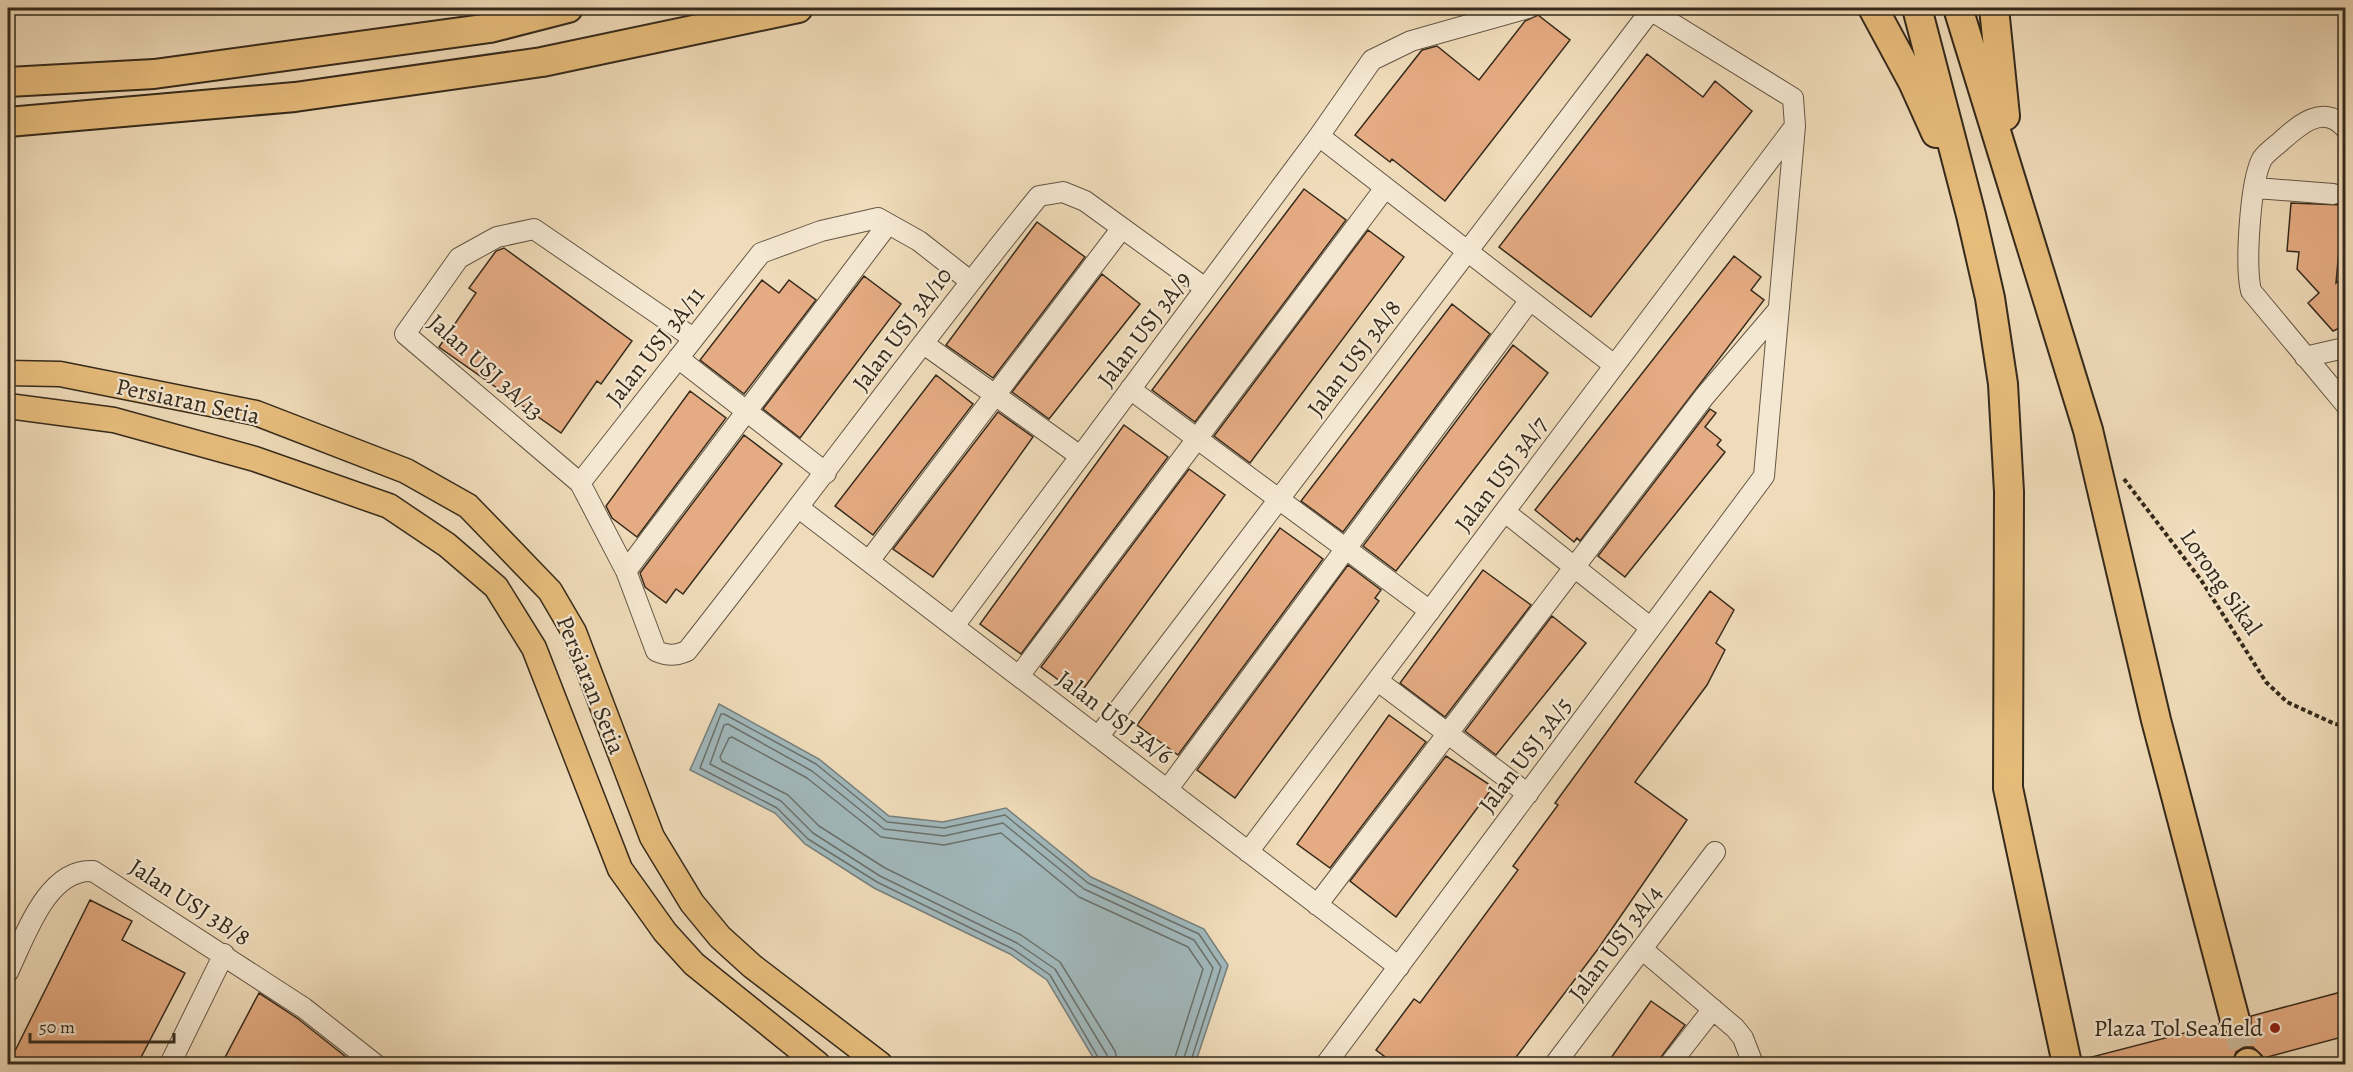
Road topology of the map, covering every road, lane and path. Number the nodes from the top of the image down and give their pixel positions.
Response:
1 (568, 8) edge
2 (798, 8) edge
3 (1528, 8) edge
4 (1873, 8) edge
5 (1917, 8) edge
6 (1958, 8) edge
7 (1994, 8) edge
8 (1649, 9) edge
9 (8, 82) edge
10 (8, 122) edge
11 (1795, 126) junction
12 (2346, 129) edge
13 (1318, 136) junction
14 (1385, 188) junction
15 (2256, 188) junction
16 (2333, 194) dead end
17 (2018, 202) junction
18 (1971, 215) junction
19 (888, 224) junction
20 (1122, 228) junction
21 (1468, 252) junction
22 (970, 281) junction
23 (1205, 288) junction
24 (1530, 300) junction
25 (1779, 309) junction
26 (693, 338) junction
27 (924, 344) junction
28 (2344, 348) edge
29 (2304, 357) junction
30 (678, 358) junction
31 (8, 359) edge
32 (1614, 365) junction
33 (8, 373) edge
34 (1130, 389) junction
35 (994, 395) junction
36 (2346, 405) edge
37 (8, 406) edge
38 (748, 412) junction
39 (256, 413) junction
40 (1197, 438) junction
41 (1080, 456) junction
42 (826, 473) junction
43 (2123, 477) dead end
44 (580, 483) junction
45 (1279, 499) junction
46 (799, 508) junction
47 (1504, 512) junction
48 (1345, 548) junction
49 (869, 561) junction
50 (1575, 567) junction
51 (626, 571) junction
52 (1430, 611) junction
53 (954, 626) junction
54 (1651, 628) junction
55 (1019, 676) junction
56 (1377, 681) junction
57 (2346, 726) edge
58 (1448, 734) junction
59 (1098, 737) junction
60 (1167, 790) junction
61 (1528, 794) junction
62 (1248, 852) junction
63 (1715, 852) dead end
64 (1317, 905) junction
65 (1643, 950) junction
66 (224, 954) junction
67 (1399, 967) junction
68 (8, 972) edge
69 (1713, 1010) junction
70 (2235, 1020) tunnel mouth
71 (374, 1062) edge
72 (2067, 1064) edge
73 (170, 1065) edge
74 (818, 1065) edge
75 (880, 1065) edge
76 (1326, 1065) edge
77 (1555, 1065) edge
78 (1670, 1065) edge
79 (1753, 1065) edge

1 - 9 highway
2 - 10 highway
3 - 13 street, Jalan USJ 3A/9
4 - 18 highway
5 - 18 highway
6 - 17 highway
7 - 17 highway
8 - 11 street
8 - 21 street, Jalan USJ 3A/8
11 - 25 street
11 - 32 street, Jalan USJ 3A/7
12 - 15 street
13 - 14 street
13 - 23 street, Jalan USJ 3A/9
14 - 21 street
14 - 40 street
15 - 16 street
15 - 29 street
17 - 70 highway
18 - 72 highway
19 - 22 street, Jalan USJ 3A/11
19 - 26 street, Jalan USJ 3A/11
19 - 38 street
20 - 22 street, Jalan USJ 3A/10
20 - 23 street, Jalan USJ 3A/10
20 - 35 street
21 - 24 street
21 - 45 street, Jalan USJ 3A/8
22 - 27 street, Jalan USJ 3A/10
23 - 34 street, Jalan USJ 3A/9
24 - 32 street
24 - 48 street
25 - 50 street
25 - 54 street, Jalan USJ 3A/5
26 - 30 street, Jalan USJ 3A/11
26 - 44 street, Jalan USJ 3A/13
27 - 35 street
27 - 42 street, Jalan USJ 3A/10
28 - 29 street
29 - 36 street
30 - 38 street
30 - 44 street, Jalan USJ 3A/11
31 - 39 main road
32 - 47 street, Jalan USJ 3A/7
33 - 39 main road, Persiaran Setia
34 - 40 street
34 - 41 street, Jalan USJ 3A/9
35 - 41 street
35 - 49 street
37 - 74 main road, Persiaran Setia
38 - 42 street
38 - 51 street
39 - 75 main road, Persiaran Setia
40 - 45 street
40 - 55 street
41 - 53 street, Jalan USJ 3A/9
42 - 46 street, Jalan USJ 3A/10
43 - 57 path, Lorong Sikal
44 - 51 street
45 - 48 street
45 - 59 street, Jalan USJ 3A/8
46 - 49 street, Jalan USJ 3A/6
46 - 51 street, Jalan USJ 3A/10
47 - 50 street
47 - 52 street, Jalan USJ 3A/7
48 - 52 street
48 - 60 street
49 - 53 street, Jalan USJ 3A/6
50 - 54 street
50 - 58 street
52 - 56 street, Jalan USJ 3A/7
53 - 55 street, Jalan USJ 3A/6
54 - 61 street, Jalan USJ 3A/5
55 - 59 street, Jalan USJ 3A/6
56 - 58 street
56 - 62 street, Jalan USJ 3A/7
58 - 61 street
58 - 64 street
59 - 60 street, Jalan USJ 3A/6
60 - 62 street, Jalan USJ 3A/6
61 - 67 street, Jalan USJ 3A/5
62 - 64 street, Jalan USJ 3A/6
63 - 65 street, Jalan USJ 3A/4
64 - 67 street, Jalan USJ 3A/6
65 - 69 street
65 - 77 street, Jalan USJ 3A/4
66 - 68 street, Jalan USJ 3B/8
66 - 71 street, Jalan USJ 3B/8
66 - 73 street
67 - 76 street, Jalan USJ 3A/5
69 - 78 street
69 - 79 street

